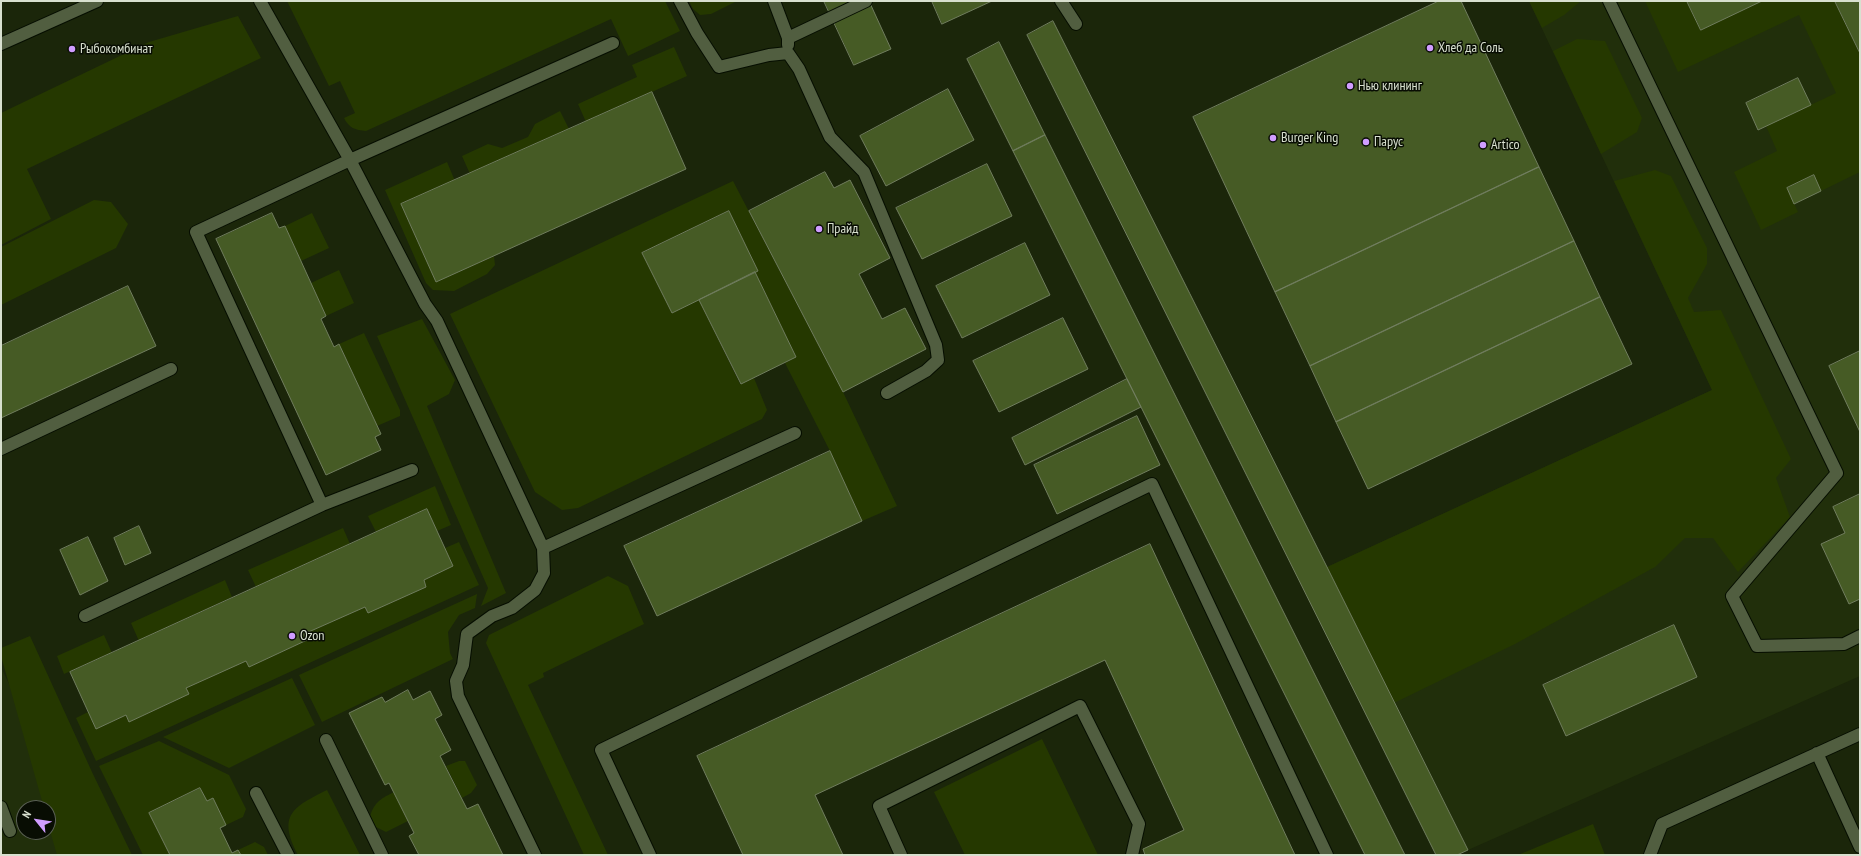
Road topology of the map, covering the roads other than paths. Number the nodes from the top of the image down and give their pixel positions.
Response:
1 (97, 1) edge
2 (260, 1) edge
3 (680, 1) edge
4 (774, 1) edge
5 (866, 1) edge
6 (1061, 1) edge
7 (1608, 1) edge
8 (1076, 24) dead end
9 (788, 38) junction
10 (1, 44) edge
11 (614, 44) dead end
12 (788, 53) junction
13 (350, 160) junction
14 (171, 369) dead end
15 (887, 393) dead end
16 (795, 433) dead end
17 (1, 449) edge
18 (412, 470) dead end
19 (322, 505) junction
20 (543, 548) junction
21 (85, 616) dead end
22 (1860, 636) edge
23 (1860, 734) edge
24 (326, 740) dead end
25 (1817, 753) junction
26 (256, 793) dead end
27 (1, 808) edge
28 (10, 831) dead end
29 (1860, 847) edge
30 (288, 855) edge
31 (382, 855) edge
32 (535, 855) edge
33 (650, 855) edge
34 (901, 855) edge
35 (1132, 855) edge
36 (1327, 855) edge
37 (1650, 855) edge

1 - 10 street
2 - 13 street
3 - 12 street
4 - 9 street
5 - 9 street
6 - 8 street
7 - 22 street
9 - 12 street
11 - 13 street
12 - 15 street
13 - 19 street
13 - 20 street
14 - 17 street
16 - 20 street
18 - 19 street
19 - 21 street
20 - 32 street
23 - 25 street
24 - 31 street
25 - 29 street
25 - 37 street
26 - 30 street
27 - 28 street
33 - 36 street
34 - 35 street

